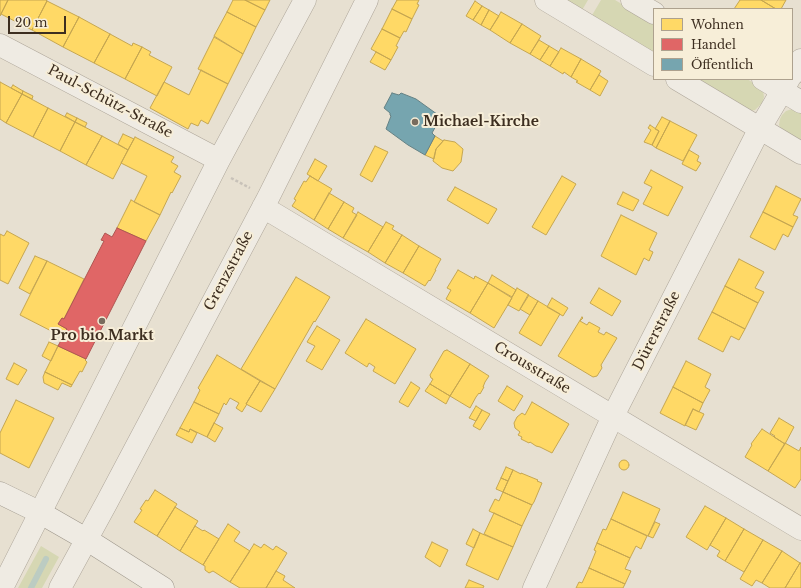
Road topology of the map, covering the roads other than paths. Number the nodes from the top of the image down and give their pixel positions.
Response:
1 (305, 0) edge
2 (367, 0) edge
3 (546, 0) edge
4 (632, 0) edge
5 (653, 12) edge
6 (0, 45) edge
7 (801, 60) edge
8 (653, 64) edge
9 (793, 74) edge
10 (679, 80) edge
11 (771, 80) edge
12 (788, 82) edge
13 (801, 102) edge
14 (760, 128) junction
15 (801, 153) edge
16 (219, 160) junction
17 (265, 202) junction
18 (613, 416) junction
19 (0, 493) edge
20 (39, 512) junction
21 (801, 529) edge
22 (86, 539) junction
23 (2, 588) edge
24 (60, 588) edge
25 (163, 588) edge
26 (534, 588) edge

1 - 16 street
2 - 17 street, Grenzstraße
3 - 8 street
4 - 5 street
6 - 16 street, Paul-Schütz-Straße
7 - 9 street, Dürerstraße
10 - 14 street
11 - 12 street
12 - 13 street
12 - 14 street, Dürerstraße
14 - 15 street
14 - 18 street, Dürerstraße
16 - 20 street
17 - 18 street, Crousstraße
17 - 22 street, Grenzstraße
18 - 21 street, Crousstraße
18 - 26 street, Dürerstraße
19 - 20 street
20 - 22 street
20 - 23 street
22 - 24 street, Grenzstraße
22 - 25 street

